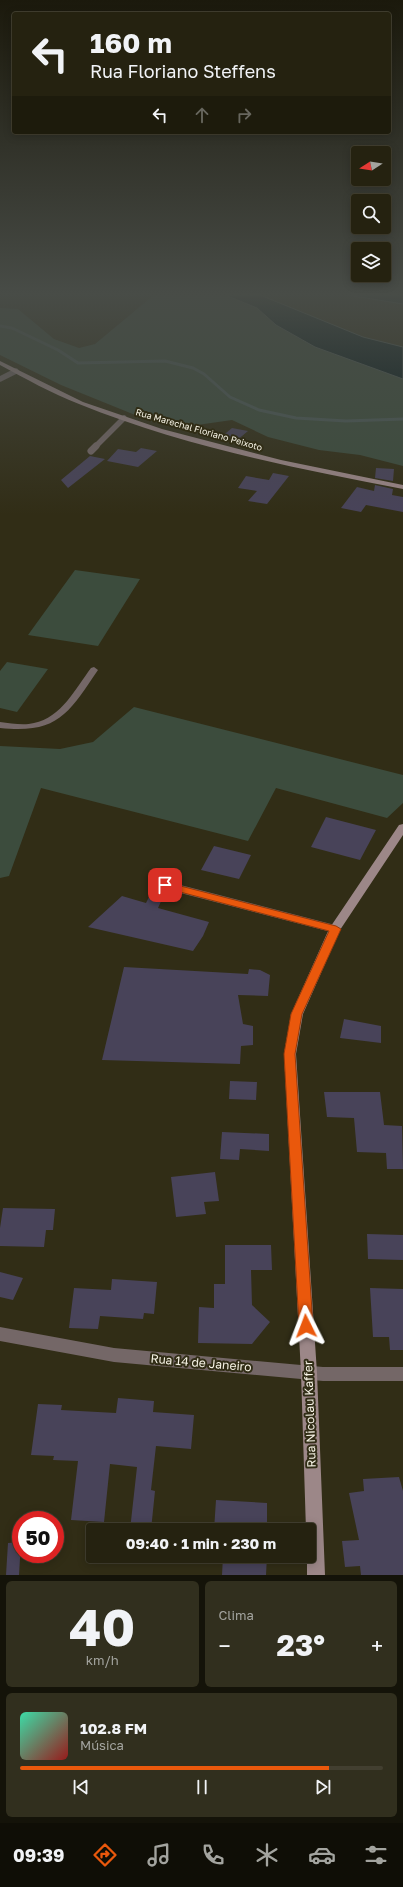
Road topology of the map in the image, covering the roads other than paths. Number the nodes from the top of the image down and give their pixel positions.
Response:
1 (11, 368) edge
2 (16, 371) junction
3 (0, 380) edge
4 (124, 418) junction
5 (91, 451) dead end
6 (403, 487) edge
7 (94, 670) dead end
8 (0, 726) edge
9 (403, 827) edge
10 (165, 885) dead end
11 (336, 929) junction
12 (0, 1334) edge
13 (309, 1373) junction
14 (403, 1374) edge
15 (316, 1575) edge

1 - 2 main road, Rua Marechal Floriano Peixoto
2 - 3 lane
2 - 4 main road, Rua Marechal Floriano Peixoto
4 - 5 lane
4 - 6 main road, Rua Marechal Floriano Peixoto
7 - 8 street
9 - 11 main road, Rua Nicolau Kaffer
10 - 11 street
11 - 13 main road, Rua Nicolau Kaffer
12 - 13 street, Rua 14 de Janeiro
13 - 14 street, Rua 14 de Janeiro
13 - 15 main road, Rua Nicolau Kaffer

